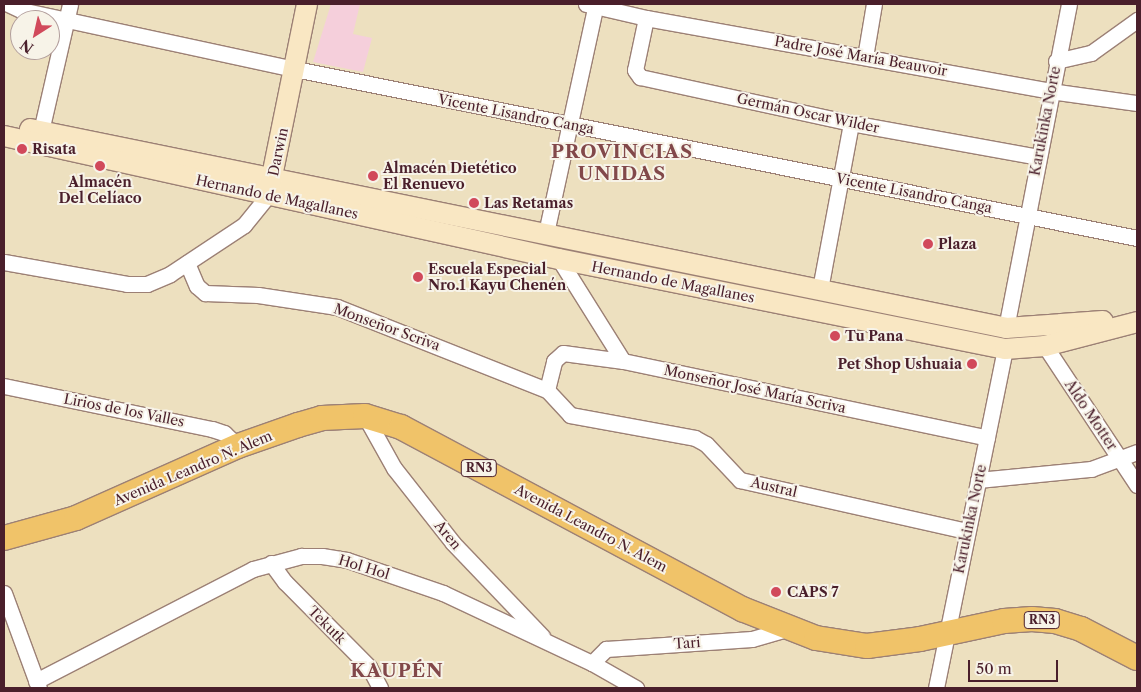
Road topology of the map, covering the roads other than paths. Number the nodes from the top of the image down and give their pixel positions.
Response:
1 (8, 4) edge
2 (70, 4) edge
3 (307, 4) edge
4 (593, 4) edge
5 (874, 4) edge
6 (1069, 4) edge
7 (646, 18) junction
8 (67, 20) junction
9 (1137, 20) edge
10 (865, 57) junction
11 (1056, 61) junction
12 (295, 69) junction
13 (1050, 92) junction
14 (1137, 103) edge
15 (851, 122) junction
16 (4, 124) edge
17 (570, 125) junction
18 (41, 131) junction
19 (4, 136) edge
20 (1038, 157) junction
21 (840, 178) junction
22 (270, 186) junction
23 (1027, 216) junction
24 (546, 233) junction
25 (1137, 238) edge
26 (559, 259) junction
27 (4, 262) edge
28 (187, 263) junction
29 (820, 289) junction
30 (1137, 320) edge
31 (1006, 328) junction
32 (1045, 346) junction
33 (1005, 349) junction
34 (623, 362) junction
35 (4, 386) edge
36 (548, 390) junction
37 (365, 416) junction
38 (987, 438) junction
39 (238, 446) junction
40 (1137, 452) edge
41 (1120, 460) junction
42 (978, 480) junction
43 (1137, 484) edge
44 (966, 531) junction
45 (4, 538) edge
46 (271, 563) junction
47 (4, 593) edge
48 (787, 629) junction
49 (946, 633) junction
50 (547, 641) junction
51 (1136, 656) edge
52 (592, 663) junction
53 (38, 684) edge
54 (380, 688) edge
55 (636, 688) edge
56 (936, 688) edge

1 - 8 street, Vicente Lisandro Canga
2 - 8 street
3 - 12 main road, Darwin
4 - 7 street, Padre José María Beauvoir
4 - 17 street
5 - 10 street
6 - 11 street, Karukinka Norte
7 - 10 street, Padre José María Beauvoir
7 - 15 street, Germán Oscar Wilder
8 - 12 street, Vicente Lisandro Canga
8 - 18 street
9 - 11 street
10 - 13 street, Padre José María Beauvoir
11 - 13 street, Karukinka Norte
12 - 17 street, Vicente Lisandro Canga
12 - 22 main road, Darwin
13 - 14 street, Padre José María Beauvoir
13 - 20 street, Karukinka Norte
15 - 20 street, Germán Oscar Wilder
15 - 21 street
16 - 18 main road, Hernando de Magallanes
17 - 21 street, Vicente Lisandro Canga
17 - 24 street
18 - 22 main road, Hernando de Magallanes
19 - 22 main road, Hernando de Magallanes
20 - 23 street, Karukinka Norte
21 - 23 street, Vicente Lisandro Canga
21 - 29 street
22 - 24 main road, Hernando de Magallanes
22 - 26 main road, Hernando de Magallanes
22 - 28 street, Darwin
23 - 25 street, Vicente Lisandro Canga
23 - 31 street, Karukinka Norte
24 - 29 main road, Hernando de Magallanes
26 - 33 main road, Hernando de Magallanes
26 - 34 street
27 - 28 street
28 - 36 street, Monseñor Scriva
29 - 31 main road, Hernando de Magallanes
30 - 31 main road, Hernando de Magallanes
30 - 32 main road, Hernando de Magallanes
32 - 33 main road, Hernando de Magallanes
32 - 41 street, Aldo Motter
33 - 38 street, Karukinka Norte
34 - 36 street, Monseñor José María Scriva
34 - 38 street, Monseñor José María Scriva
35 - 39 street, Lirios de los Valles
36 - 44 street, Austral
37 - 39 highway, Avenida Leandro N. Alem / RN3
37 - 48 highway, Avenida Leandro N. Alem / RN3
37 - 50 street, Aren
38 - 42 street, Karukinka Norte
39 - 45 highway, Avenida Leandro N. Alem / RN3
40 - 41 street
41 - 42 street
41 - 43 street, Aldo Motter
42 - 44 street, Karukinka Norte
44 - 49 street, Karukinka Norte
46 - 50 street, Hol Hol
46 - 53 street, Hol Hol
46 - 54 street, Tekutk
47 - 53 street
48 - 49 highway, Avenida Leandro N. Alem / RN3
48 - 52 street, Tari
49 - 51 highway, Avenida Leandro N. Alem / RN3
49 - 56 street, Karukinka Norte
50 - 52 street, Hol Hol
52 - 55 street, Hol Hol

